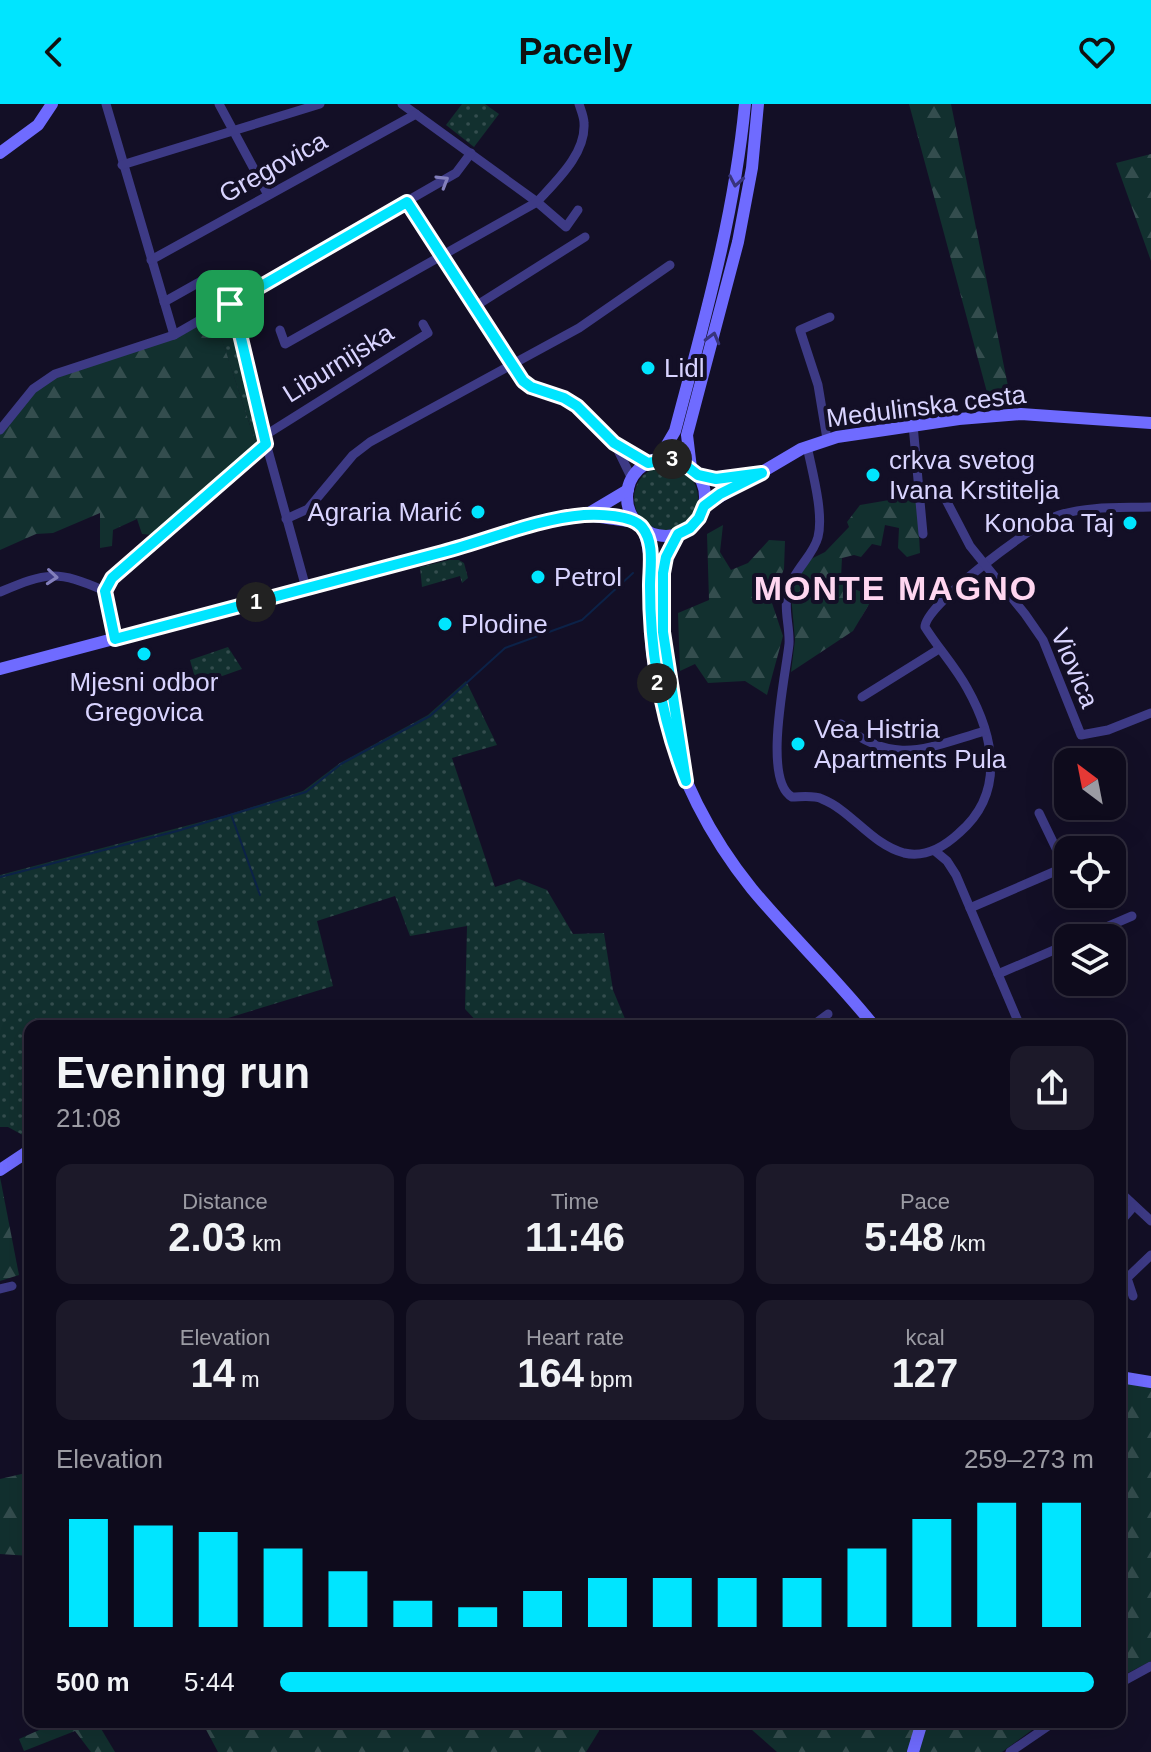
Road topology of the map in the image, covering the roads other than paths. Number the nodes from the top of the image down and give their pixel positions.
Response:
1 (52, 104) edge
2 (106, 104) edge
3 (219, 104) edge
4 (402, 104) edge
5 (579, 104) edge
6 (745, 104) edge
7 (758, 104) edge
8 (314, 105) edge
9 (416, 114) junction
10 (233, 131) junction
11 (0, 153) edge
12 (471, 153) junction
13 (122, 165) junction
14 (268, 195) junction
15 (407, 202) junction
16 (537, 202) junction
17 (578, 210) dead end
18 (585, 237) dead end
19 (441, 257) junction
20 (151, 260) junction
21 (670, 265) dead end
22 (205, 279) dead end
23 (164, 302) junction
24 (230, 304) junction
25 (474, 307) junction
26 (830, 317) dead end
27 (423, 324) dead end
28 (280, 330) dead end
29 (174, 335) junction
30 (512, 365) junction
31 (1151, 423) edge
32 (913, 425) junction
33 (0, 430) edge
34 (827, 439) junction
35 (265, 440) junction
36 (614, 443) junction
37 (807, 446) junction
38 (653, 461) junction
39 (695, 472) junction
40 (762, 473) junction
41 (630, 484) junction
42 (946, 500) dead end
43 (704, 506) junction
44 (1151, 507) edge
45 (586, 515) junction
46 (286, 519) junction
47 (640, 526) junction
48 (678, 534) junction
49 (923, 534) dead end
50 (985, 564) junction
51 (306, 588) junction
52 (105, 591) junction
53 (0, 592) edge
54 (115, 639) junction
55 (939, 649) junction
56 (0, 669) edge
57 (862, 697) dead end
58 (1151, 713) edge
59 (841, 724) dead end
60 (985, 731) junction
61 (686, 781) junction
62 (1039, 813) dead end
63 (935, 851) junction
64 (970, 908) junction
65 (1132, 916) dead end
66 (1113, 924) edge
67 (1054, 950) edge
68 (998, 974) junction
69 (828, 1014) dead end
70 (820, 1020) edge
71 (869, 1020) edge
72 (1017, 1020) edge
73 (24, 1154) edge
74 (0, 1170) edge
75 (1126, 1198) edge
76 (1134, 1206) junction
77 (1126, 1215) edge
78 (1151, 1221) edge
79 (1151, 1255) edge
80 (12, 1286) dead end
81 (0, 1289) edge
82 (1133, 1296) dead end
83 (1126, 1378) edge
84 (1151, 1382) edge
85 (1151, 1666) edge
86 (1126, 1680) edge
87 (920, 1728) edge
88 (1045, 1728) edge
89 (913, 1752) edge
90 (1010, 1752) edge

1 - 11 main road
2 - 13 street
3 - 10 street
4 - 9 street
5 - 16 street
6 -> 38 main road
39 -> 7 main road
8 - 10 street
9 - 12 street
9 - 14 street, Gregovica
10 - 13 street
10 - 14 street
15 -> 12 street
12 - 16 street
13 - 20 street
14 - 20 street, Gregovica
15 - 19 street
15 - 24 street
16 - 17 street
16 - 19 street
18 - 25 street
19 - 25 street
19 - 28 street
20 - 23 street
21 - 30 street
22 - 23 street
23 - 29 street
24 - 29 street
24 - 35 street
25 - 30 street
26 - 34 street
27 - 35 street, Liburnijska
29 - 33 street
30 - 36 street
30 - 46 street
31 - 32 main road, Medulinska cesta
32 - 34 main road, Medulinska cesta
32 - 49 street
34 - 37 main road, Medulinska cesta
35 - 46 street
35 - 52 street, Liburnijska
36 - 38 street
36 - 41 street
37 - 40 main road, Medulinska cesta
37 - 63 street
38 - 39 main road
38 - 41 main road
39 - 40 main road
39 - 43 main road
40 - 43 main road, Medulinska cesta
41 - 45 main road
41 - 47 main road
42 - 50 street, Viovica
43 - 48 main road
44 - 50 street
45 - 47 main road
45 - 51 main road
46 - 51 street
47 - 48 main road
47 - 61 main road
48 - 61 main road
50 - 55 street
50 - 58 street, Viovica
51 - 54 main road
53 -> 52 street
52 - 54 street
54 - 56 main road
55 - 57 street
55 - 60 street
59 - 60 street
60 - 63 street
61 - 71 main road
62 - 64 street
63 - 64 street
64 - 68 street
65 - 66 street
67 - 68 street
68 - 72 street
69 - 70 street
73 - 74 main road
75 - 76 street
76 - 77 street
76 - 78 street
79 - 82 street
80 - 81 street
83 - 84 main road
85 - 86 street
87 - 89 main road
88 - 90 street

